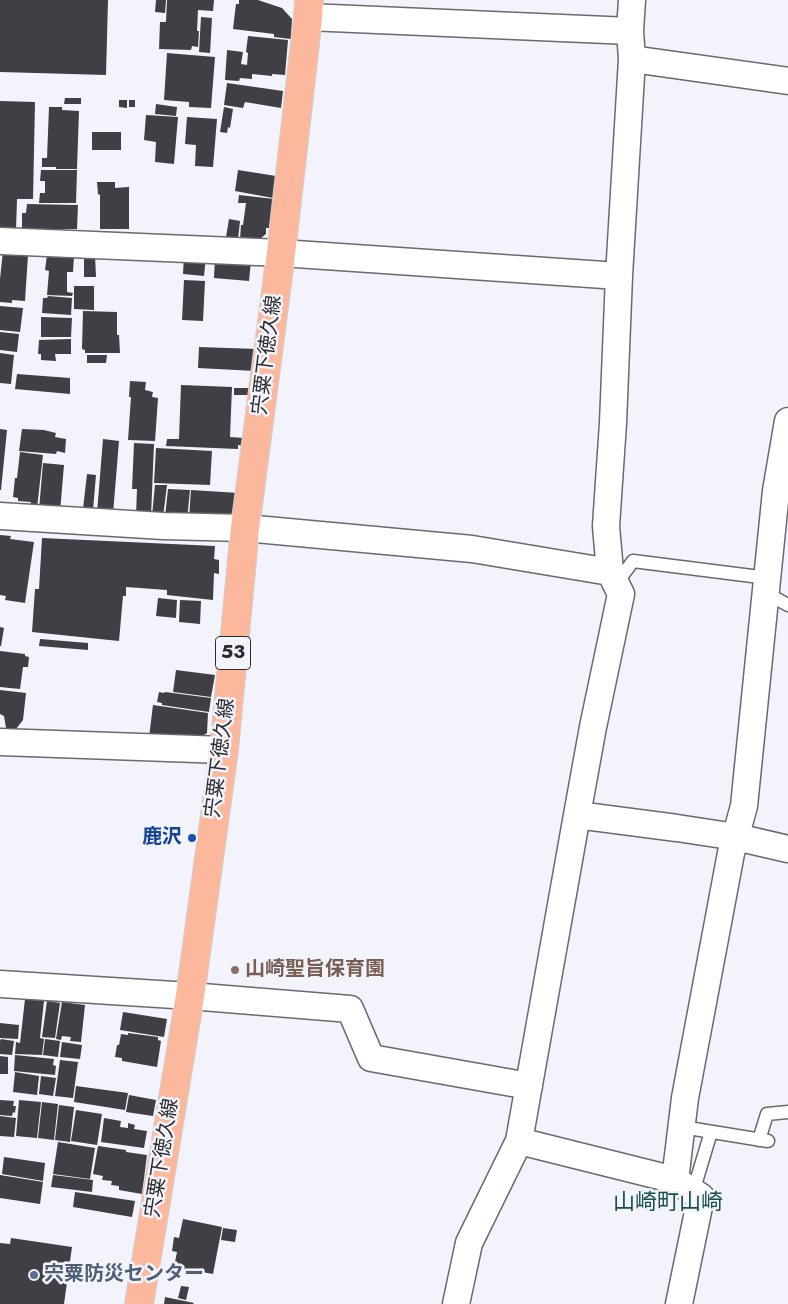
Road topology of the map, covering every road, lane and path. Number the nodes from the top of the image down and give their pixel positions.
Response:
1 (632, 0) edge
2 (309, 9) edge
3 (630, 31) junction
4 (632, 59) junction
5 (788, 81) edge
6 (0, 241) edge
7 (281, 253) junction
8 (619, 276) junction
9 (788, 421) edge
10 (783, 484) edge
11 (0, 516) edge
12 (246, 528) junction
13 (613, 578) junction
14 (774, 592) edge
15 (0, 742) edge
16 (224, 750) junction
17 (577, 815) junction
18 (736, 837) junction
19 (788, 849) edge
20 (0, 984) edge
21 (190, 996) junction
22 (529, 1086) junction
23 (788, 1112) edge
24 (682, 1127) junction
25 (711, 1132) junction
26 (520, 1141) junction
27 (684, 1186) junction
28 (139, 1304) edge
29 (456, 1304) edge
30 (679, 1304) edge

1 - 3 street
2 - 3 street
2 - 7 main road, 宍粟下徳久線 / 53
3 - 4 street
4 - 5 street
4 - 8 street
6 - 7 street
7 - 8 street
7 - 12 main road, 宍粟下徳久線 / 53
8 - 13 street
9 - 10 street
10 - 14 street
11 - 12 street
12 - 13 street
12 - 16 main road, 宍粟下徳久線 / 53
13 - 14 lane
13 - 17 street
14 - 18 street
15 - 16 street
16 - 21 main road, 宍粟下徳久線 / 53
17 - 18 street
17 - 22 street
18 - 19 street
18 - 24 street
20 - 21 street
21 - 22 street
21 - 28 main road, 宍粟下徳久線 / 53
22 - 26 street
23 - 25 lane
24 - 25 lane
24 - 27 street
25 - 27 lane
26 - 27 street
26 - 29 street
27 - 30 street

